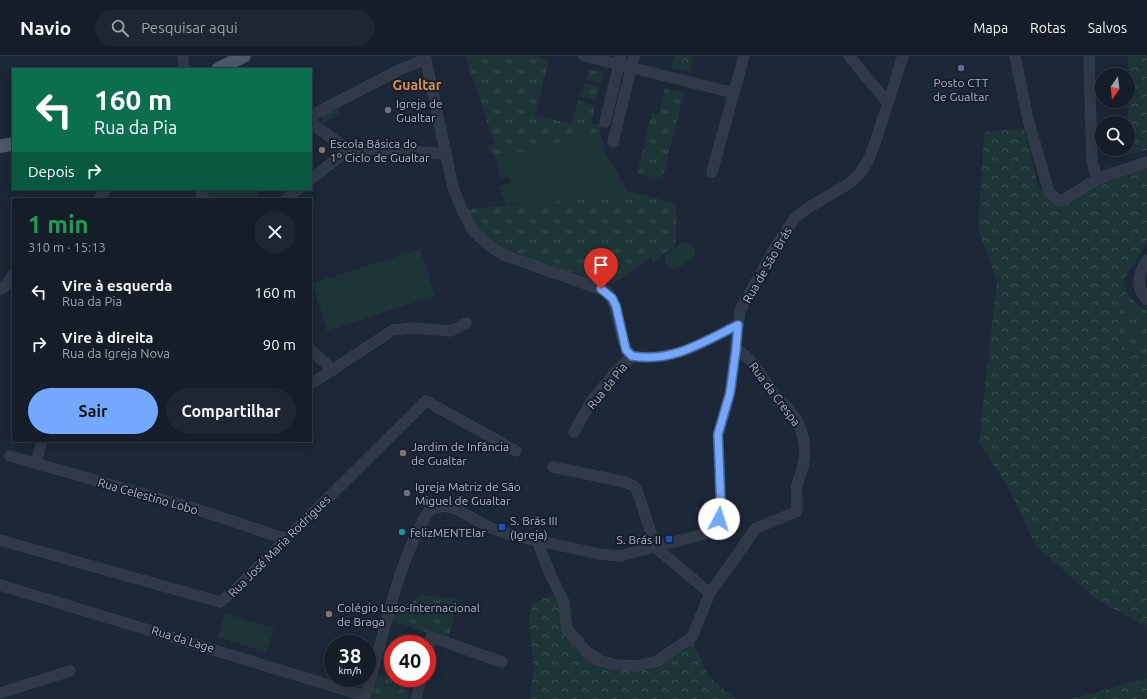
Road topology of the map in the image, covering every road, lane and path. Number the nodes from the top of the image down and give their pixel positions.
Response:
1 (183, 56) edge
2 (244, 56) edge
3 (584, 56) edge
4 (634, 56) edge
5 (744, 56) edge
6 (849, 56) edge
7 (903, 56) edge
8 (1015, 56) edge
9 (1089, 56) edge
10 (425, 58) edge
11 (620, 60) edge
12 (184, 68) edge
13 (220, 68) edge
14 (631, 68) junction
15 (734, 93) junction
16 (888, 103) junction
17 (312, 118) edge
18 (605, 122) dead end
19 (613, 142) dead end
20 (12, 144) edge
21 (0, 146) edge
22 (348, 150) junction
23 (446, 154) junction
24 (1147, 162) edge
25 (712, 172) dead end
26 (312, 178) edge
27 (1099, 178) junction
28 (298, 190) edge
29 (287, 198) edge
30 (1147, 260) edge
31 (12, 276) edge
32 (0, 289) edge
33 (1147, 300) edge
34 (466, 322) dead end
35 (738, 325) junction
36 (736, 350) junction
37 (312, 351) edge
38 (632, 356) junction
39 (333, 370) junction
40 (312, 383) edge
41 (574, 432) dead end
42 (42, 442) edge
43 (516, 451) dead end
44 (10, 456) dead end
45 (36, 463) junction
46 (553, 467) dead end
47 (286, 539) junction
48 (0, 540) edge
49 (537, 541) junction
50 (656, 548) junction
51 (0, 585) edge
52 (710, 593) junction
53 (436, 639) edge
54 (502, 662) dead end
55 (70, 671) dead end
56 (419, 687) edge
57 (0, 693) edge
58 (365, 698) edge
59 (416, 699) edge

1 - 12 street
2 - 13 main road
3 - 11 street
4 - 14 street
5 - 15 street
6 - 16 street
7 - 16 street, Rua de São Brás
8 - 27 street
9 - 27 street
10 - 17 street
10 - 23 street
11 - 14 street
11 - 18 street
14 - 15 street
14 - 19 street
15 - 25 street
16 - 35 street, Rua de São Brás
17 - 22 street
20 - 21 main road
22 - 23 street
22 - 26 street
23 - 38 street
24 - 27 street
28 - 29 street
30 - 33 street
31 - 32 street
34 - 39 street
35 - 36 street, Rua de São Brás
35 - 38 street, Rua da Pia
36 - 50 street, Rua de São Brás
36 - 52 street, Rua da Crespa
37 - 39 street
38 - 41 street, Rua da Pia
39 - 40 street
42 - 45 street
43 - 47 street, Rua José Maria Rodrigues
44 - 45 street, Rua Celestino Lobo
45 - 47 street, Rua Celestino Lobo
46 - 50 street
47 - 48 street, Rua José Maria Rodrigues
49 - 50 street, Rua de São Brás
49 - 52 street
49 - 58 street, Rua de São Brás
50 - 52 street
51 - 58 street, Rua da Lage
53 - 54 street
55 - 57 street
56 - 59 street

